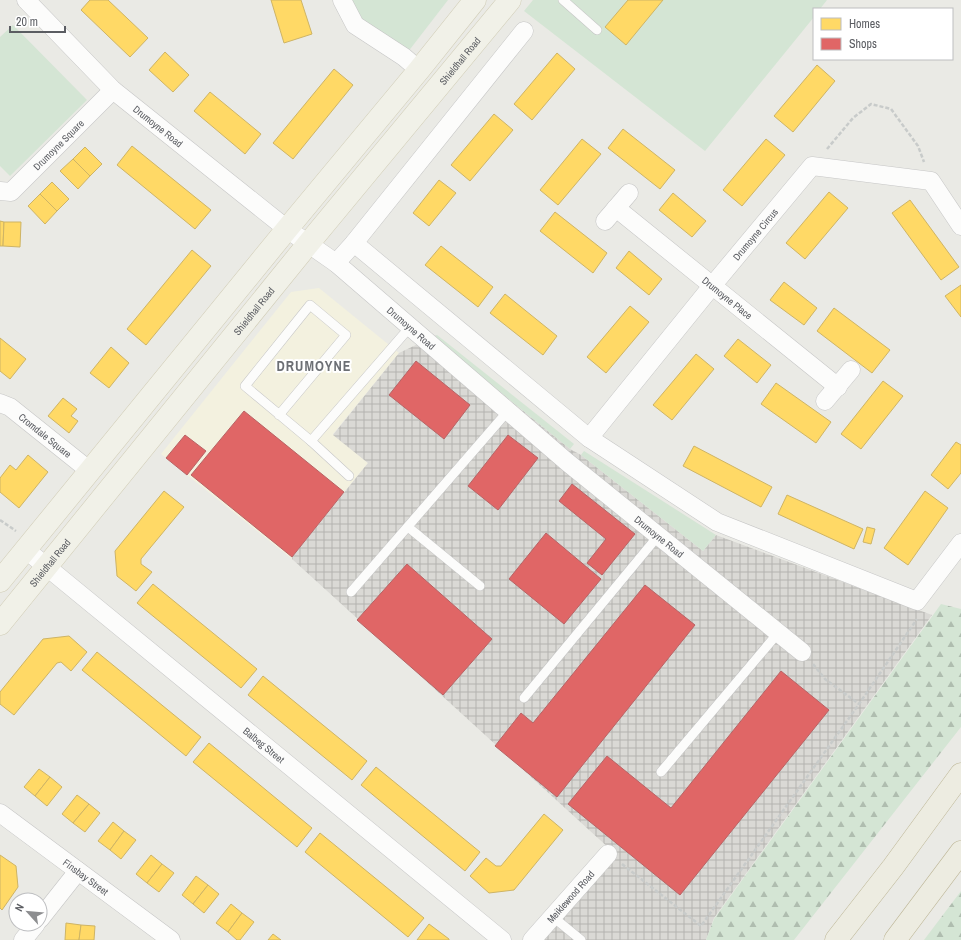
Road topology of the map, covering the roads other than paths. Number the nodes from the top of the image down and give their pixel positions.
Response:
1 (26, 0) edge
2 (342, 0) edge
3 (475, 0) edge
4 (510, 0) edge
5 (563, 0) edge
6 (597, 30) dead end
7 (524, 31) dead end
8 (419, 70) junction
9 (113, 90) junction
10 (0, 190) edge
11 (629, 193) dead end
12 (961, 226) edge
13 (286, 229) junction
14 (354, 243) junction
15 (308, 244) junction
16 (336, 263) junction
17 (712, 286) junction
18 (410, 327) junction
19 (851, 370) dead end
20 (838, 386) junction
21 (825, 401) dead end
22 (0, 403) edge
23 (508, 411) junction
24 (279, 416) junction
25 (588, 438) junction
26 (311, 442) junction
27 (90, 471) junction
28 (349, 476) dead end
29 (408, 526) junction
30 (658, 536) junction
31 (961, 543) edge
32 (25, 550) junction
33 (47, 567) junction
34 (0, 581) edge
35 (480, 586) dead end
36 (351, 592) dead end
37 (0, 624) edge
38 (778, 633) junction
39 (802, 652) road end
40 (524, 698) dead end
41 (661, 772) dead end
42 (961, 774) edge
43 (0, 814) edge
44 (961, 852) edge
45 (608, 854) road end
46 (78, 871) junction
47 (48, 909) edge
48 (552, 917) junction
49 (30, 932) edge
50 (23, 940) edge
51 (171, 940) edge
52 (502, 940) edge
53 (532, 940) edge
54 (581, 940) edge
55 (836, 940) edge
56 (895, 940) edge

1 - 9 street, Drumoyne Road
2 - 8 street
3 - 8 main road
4 - 15 main road, Shieldhall Road
5 - 6 lane
7 - 14 street
8 - 13 main road
9 - 10 street, Drumoyne Square
9 - 13 street, Drumoyne Road
11 - 17 street, Drumoyne Place
12 - 17 street, Drumoyne Circus
13 - 15 street, Drumoyne Road
13 - 27 main road
14 - 16 street
14 - 25 street
15 - 16 street, Drumoyne Road
15 - 33 main road, Shieldhall Road
16 - 18 street, Drumoyne Road
17 - 20 street, Drumoyne Place
17 - 25 street, Drumoyne Circus
18 - 23 street, Drumoyne Road
18 - 26 lane
19 - 20 street
20 - 21 street
22 - 27 street, Cromdale Square
23 - 29 lane
23 - 30 street, Drumoyne Road
24 - 24 lane
24 - 26 lane
25 - 31 street
26 - 28 lane
27 - 32 main road
29 - 35 lane
29 - 36 lane
30 - 38 street, Drumoyne Road
30 - 40 lane
32 - 33 street, Balbeg Street
32 - 34 main road
33 - 37 main road, Shieldhall Road
33 - 52 street, Balbeg Street
38 - 39 street, Drumoyne Road
38 - 41 lane
42 - 55 highway
43 - 46 street, Finsbay Street
44 - 56 highway
45 - 48 street, Meiklewood Road
46 - 47 street
46 - 51 street, Finsbay Street
48 - 53 street, Meiklewood Road
48 - 54 lane
49 - 50 street

